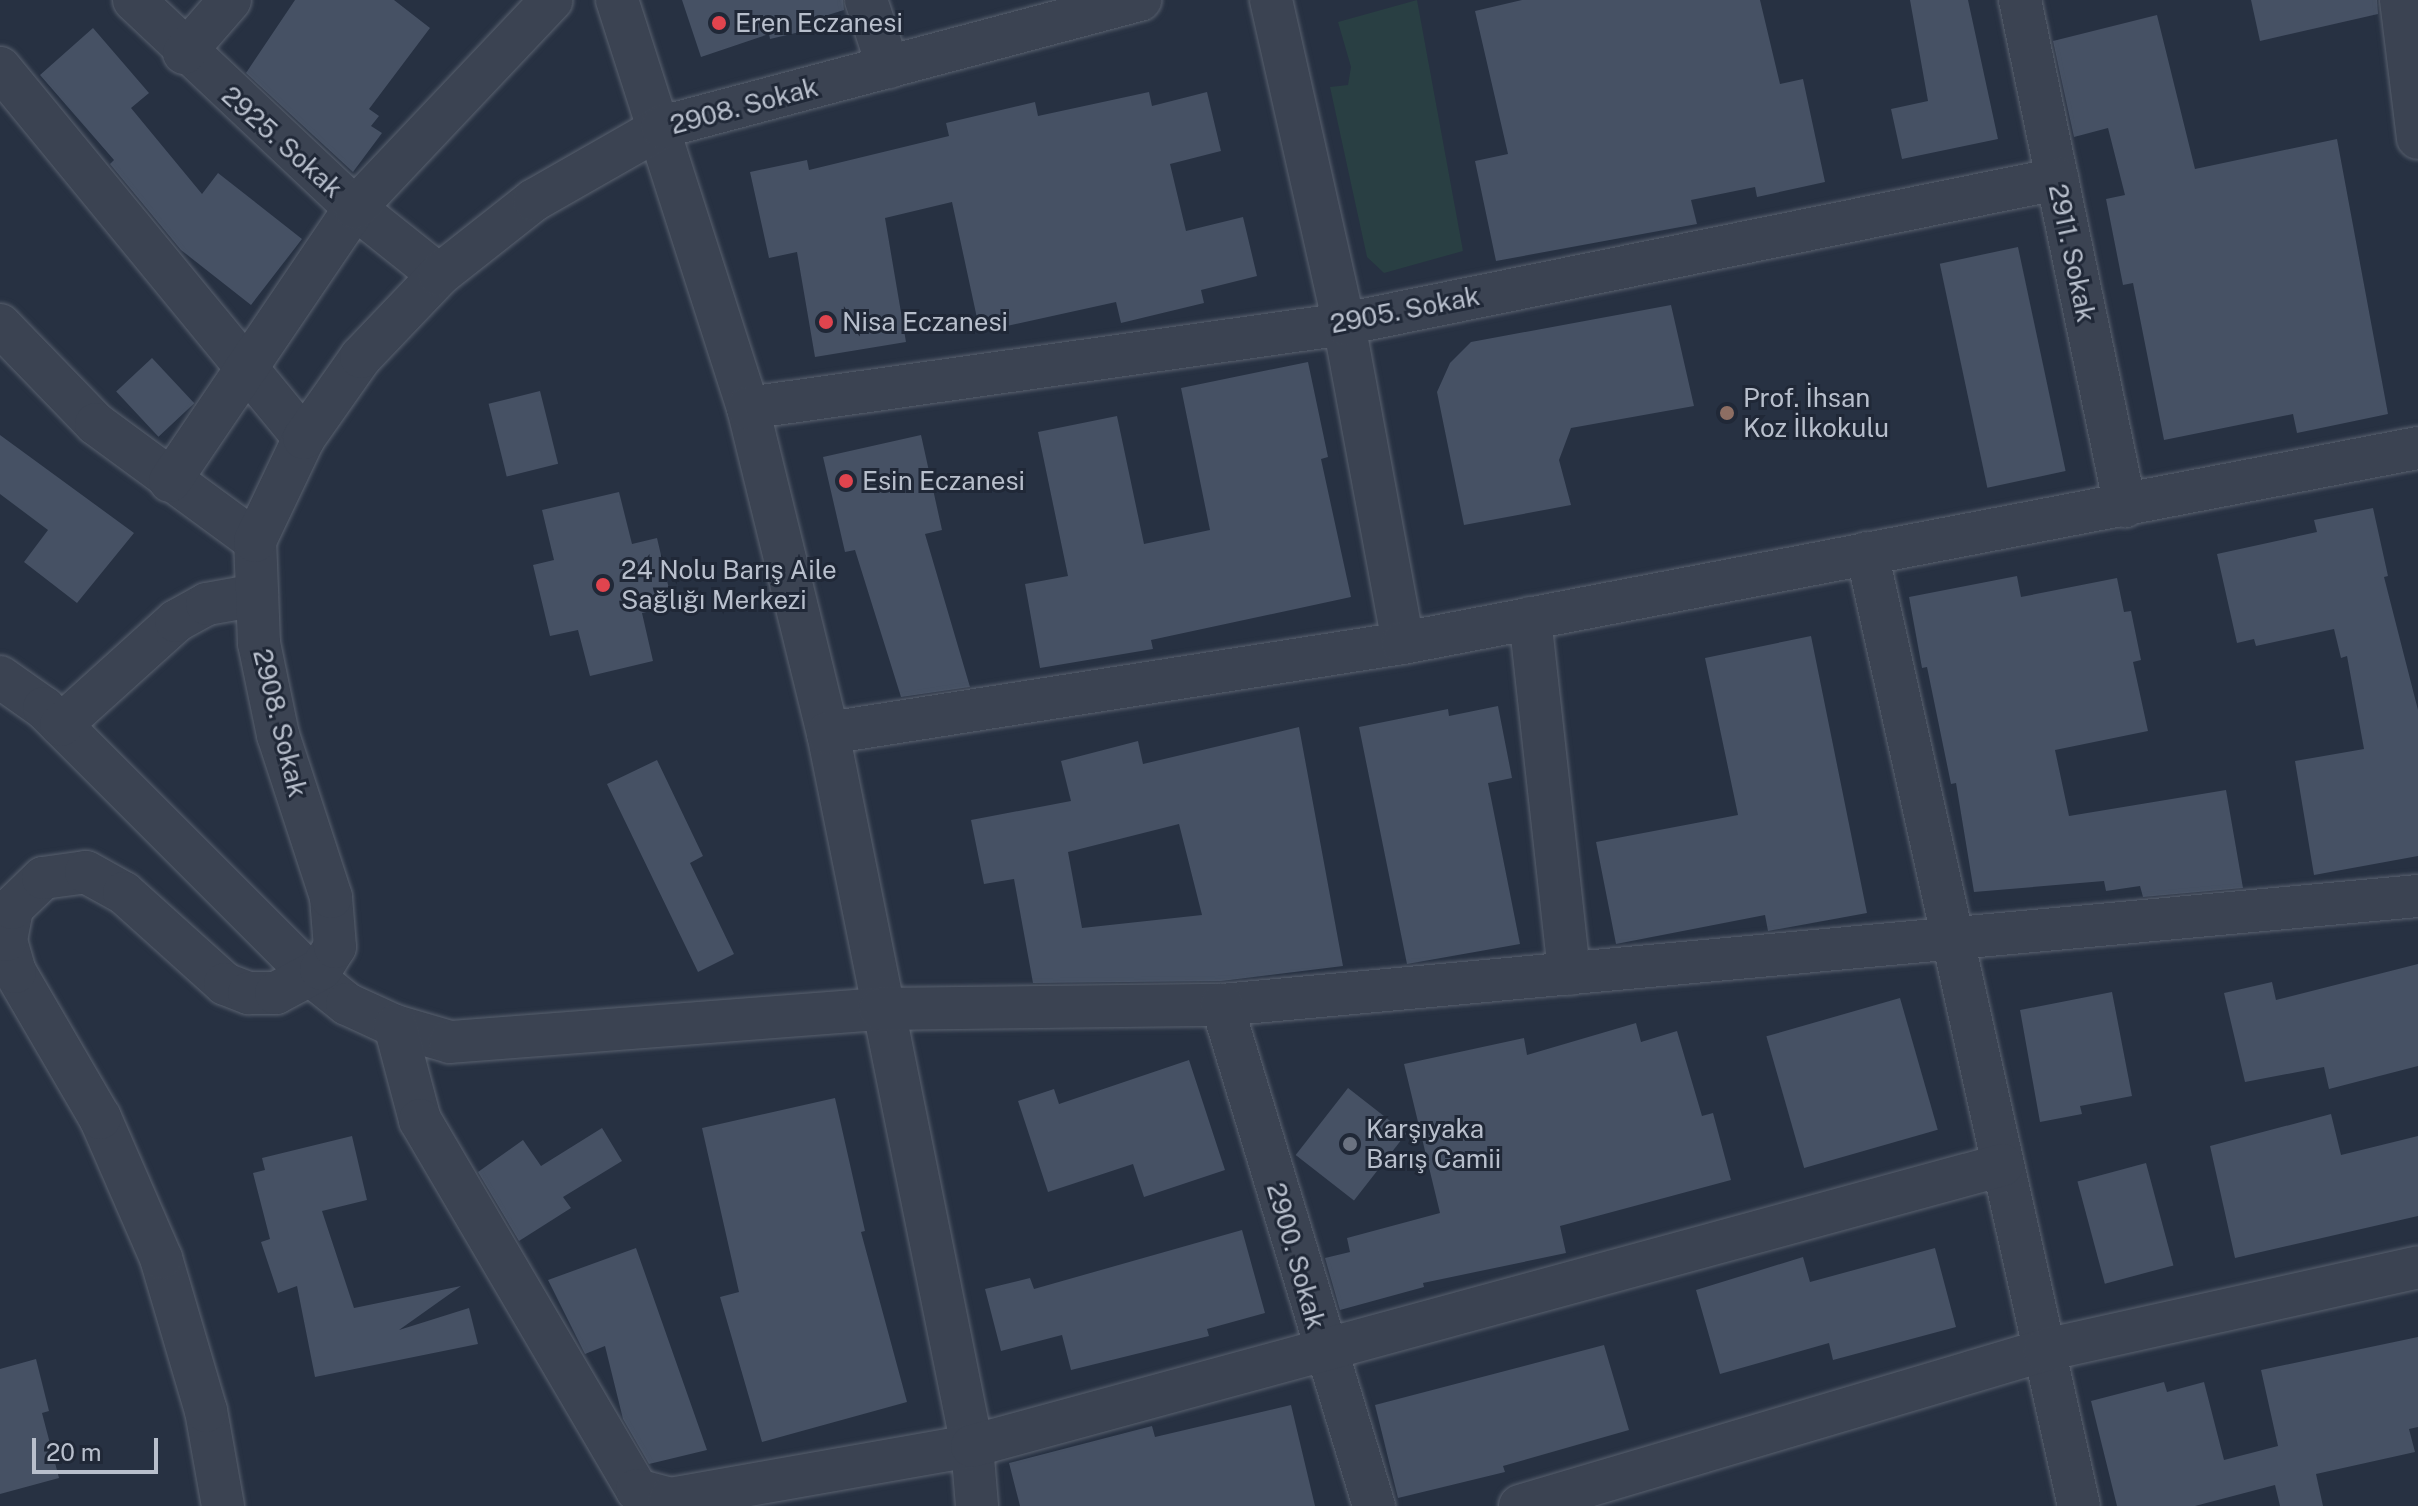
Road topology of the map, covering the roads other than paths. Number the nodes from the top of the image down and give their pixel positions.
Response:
1 (134, 0) edge
2 (230, 0) edge
3 (552, 0) edge
4 (617, 0) edge
5 (866, 0) edge
6 (1140, 0) edge
7 (1271, 0) edge
8 (2020, 0) edge
9 (2401, 0) edge
10 (184, 53) junction
11 (888, 67) junction
12 (0, 68) edge
13 (662, 127) junction
14 (2418, 138) edge
15 (2057, 179) junction
16 (355, 208) junction
17 (439, 275) junction
18 (1344, 324) junction
19 (0, 325) edge
20 (247, 368) junction
21 (748, 408) junction
22 (304, 438) junction
23 (2418, 448) edge
24 (170, 481) junction
25 (2125, 506) junction
26 (255, 541) junction
27 (1867, 553) junction
28 (257, 595) junction
29 (1530, 618) junction
30 (1403, 643) junction
31 (0, 677) edge
32 (61, 725) junction
33 (828, 733) junction
34 (2418, 896) edge
35 (3, 938) edge
36 (1951, 939) junction
37 (1569, 974) junction
38 (312, 976) junction
39 (1222, 1005) junction
40 (880, 1009) junction
41 (395, 1026) junction
42 (2002, 1165) junction
43 (2418, 1267) edge
44 (1323, 1348) junction
45 (2045, 1350) junction
46 (972, 1446) junction
47 (223, 1506) edge
48 (977, 1506) edge
49 (1374, 1506) edge
50 (1520, 1506) edge
51 (2079, 1506) edge

1 - 10 street, 2925. Sokak
2 - 10 street
3 - 16 street
4 - 13 street
5 - 11 street
6 - 11 street, 2908. Sokak
7 - 18 street
8 - 15 street, 2911. Sokak
9 - 14 street
10 - 16 street, 2925. Sokak
11 - 13 street, 2908. Sokak
12 - 20 street
13 - 17 street, 2908. Sokak
13 - 21 street
15 - 18 street, 2905. Sokak
15 - 25 street, 2911. Sokak
16 - 17 street, 2925. Sokak
16 - 20 street
17 - 22 street, 2908. Sokak
18 - 21 street, 2905. Sokak
18 - 30 street
19 - 24 street
20 - 22 street
20 - 24 street
21 - 33 street
22 - 26 street, 2908. Sokak
23 - 25 street
24 - 26 street
25 - 27 street
26 - 28 street, 2908. Sokak
27 - 29 street
27 - 36 street
28 - 32 street
28 - 38 street, 2908. Sokak
29 - 30 street
29 - 37 street
30 - 33 street
31 - 32 street
32 - 38 street
33 - 40 street
34 - 36 street
35 - 38 street, 2908. Sokak
35 - 47 street, 2908. Sokak
36 - 37 street
36 - 42 street
37 - 39 street
38 - 41 street
39 - 40 street
39 - 44 street, 2900. Sokak
40 - 41 street
40 - 46 street
41 - 46 street
42 - 44 street
42 - 45 street
43 - 45 street
44 - 46 street
44 - 49 street, 2900. Sokak
45 - 50 street
45 - 51 street
46 - 48 street

